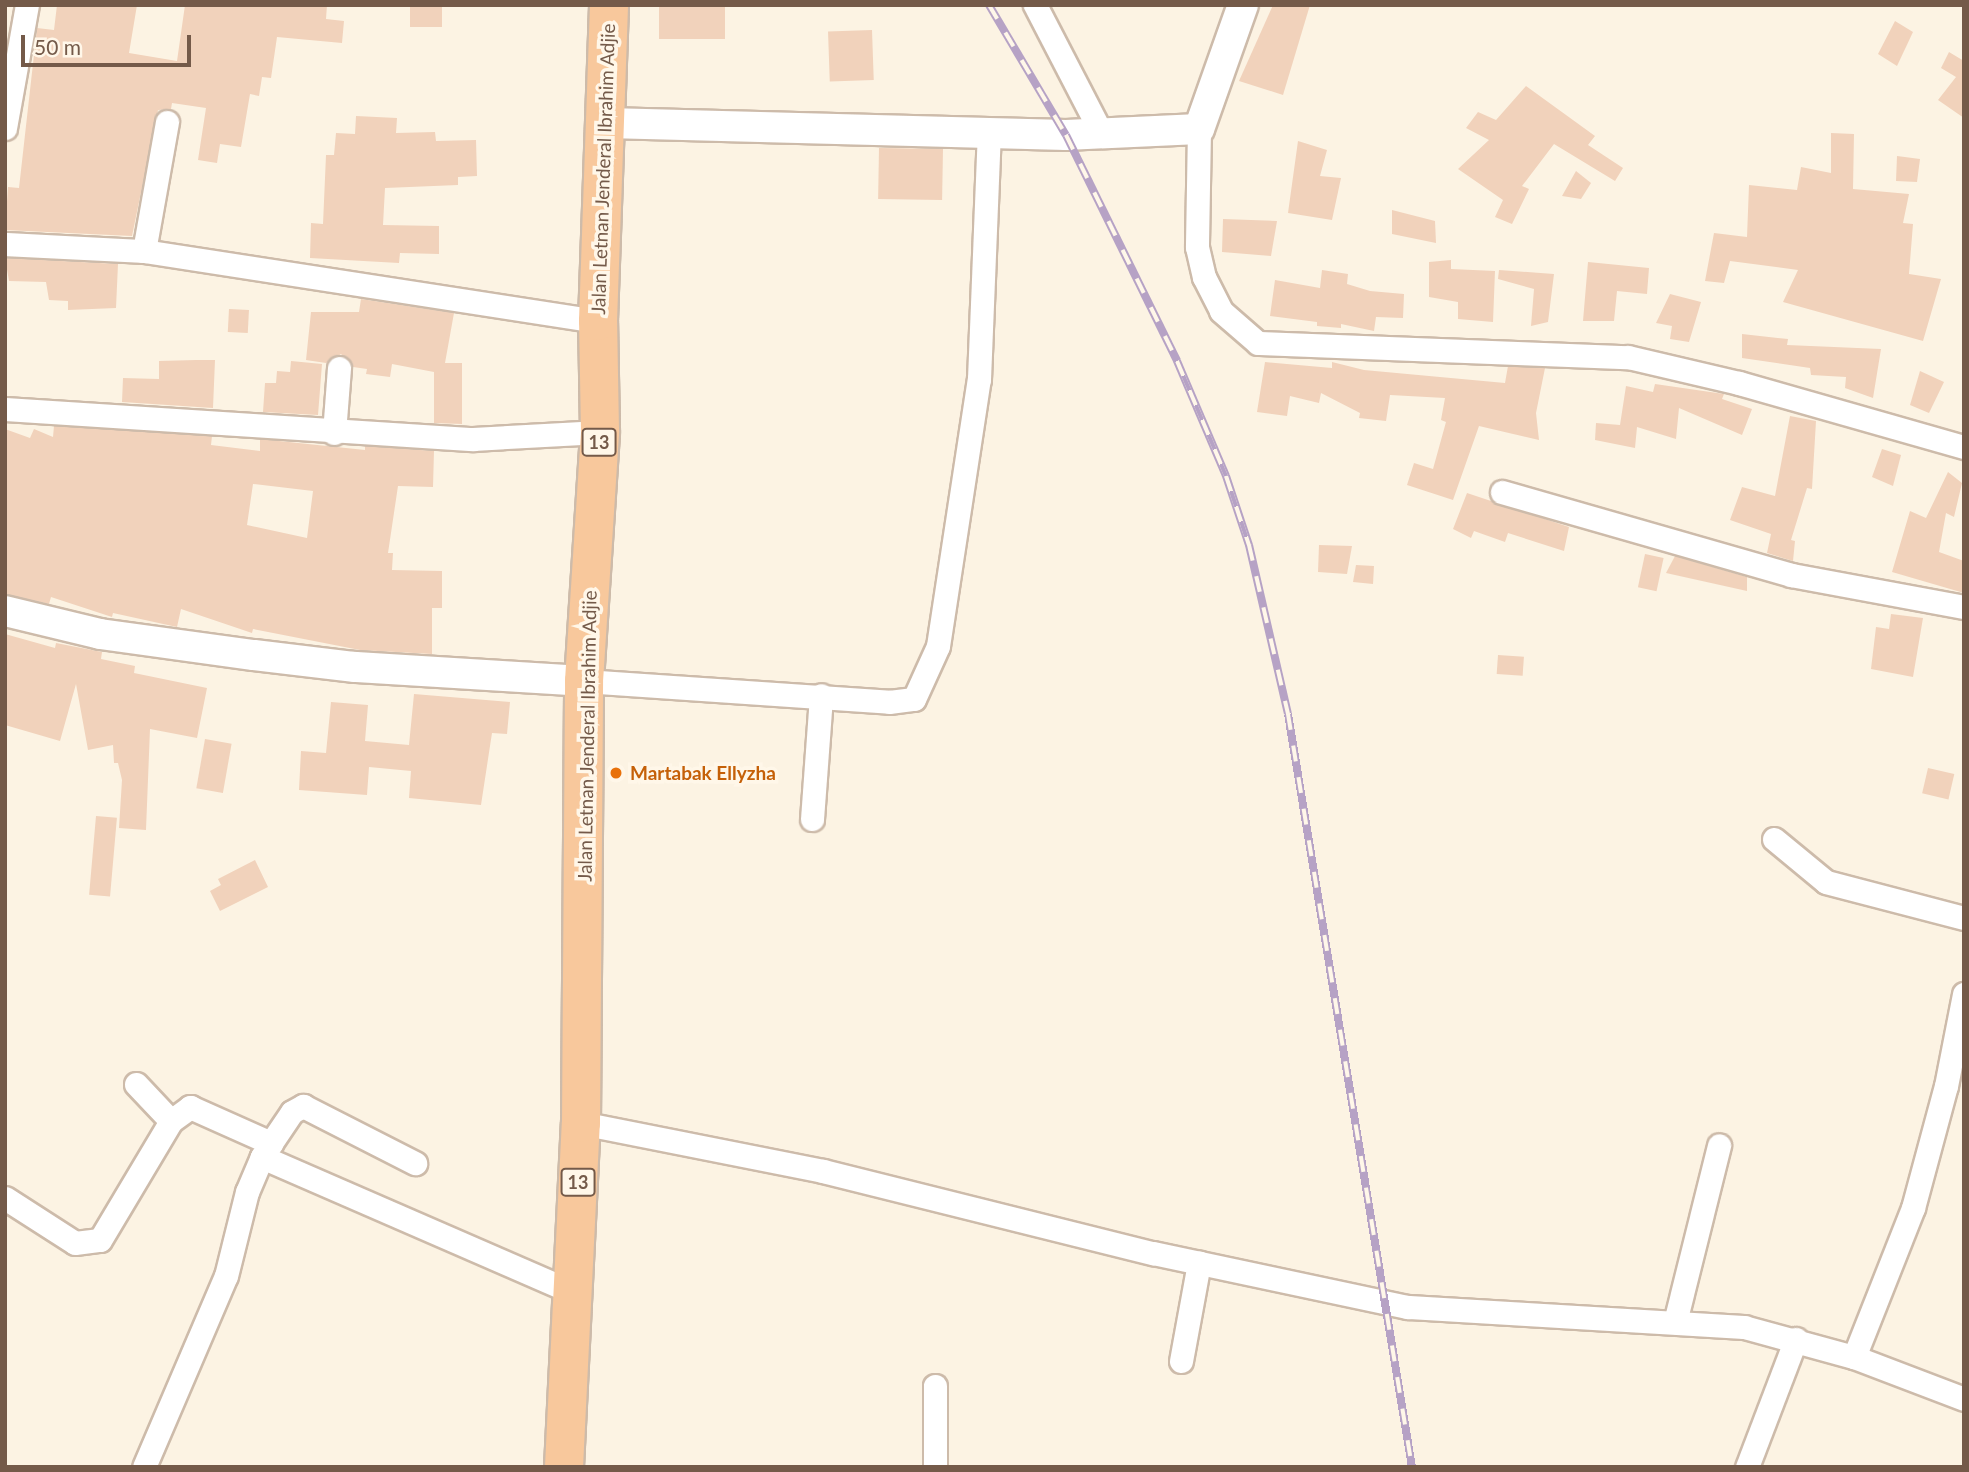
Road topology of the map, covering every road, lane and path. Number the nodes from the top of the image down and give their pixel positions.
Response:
1 (27, 5) edge
2 (609, 5) edge
3 (1035, 5) edge
4 (1242, 5) edge
5 (167, 122) dead end
6 (607, 123) junction
7 (5, 128) edge
8 (1199, 129) junction
9 (989, 134) junction
10 (1102, 134) junction
11 (5, 244) edge
12 (144, 251) junction
13 (598, 321) junction
14 (339, 368) dead end
15 (5, 409) edge
16 (600, 432) junction
17 (334, 433) junction
18 (1964, 447) edge
19 (1502, 492) dead end
20 (1964, 607) edge
21 (5, 611) edge
22 (584, 681) junction
23 (821, 695) junction
24 (812, 819) dead end
25 (1774, 839) dead end
26 (1964, 918) edge
27 (1964, 994) edge
28 (136, 1084) dead end
29 (171, 1121) junction
30 (581, 1123) junction
31 (1719, 1145) dead end
32 (267, 1150) junction
33 (415, 1163) dead end
34 (5, 1198) edge
35 (1199, 1263) junction
36 (572, 1292) junction
37 (1675, 1322) junction
38 (1796, 1339) junction
39 (1854, 1357) junction
40 (1181, 1361) dead end
41 (935, 1386) dead end
42 (1964, 1399) edge
43 (144, 1467) edge
44 (564, 1467) edge
45 (935, 1467) edge
46 (1747, 1467) edge

1 - 7 street
2 - 6 highway, Jalan Letnan Jenderal Ibrahim Adjie / 13
3 - 10 street
4 - 8 street
5 - 12 street
6 - 9 street
6 - 13 highway, Jalan Letnan Jenderal Ibrahim Adjie / 13
8 - 10 street
8 - 18 street
9 - 10 street
9 - 23 street
11 - 12 street
12 - 13 street
13 - 16 highway, Jalan Letnan Jenderal Ibrahim Adjie / 13
14 - 17 street
15 - 17 street
16 - 17 street
16 - 22 highway, Jalan Letnan Jenderal Ibrahim Adjie / 13
19 - 20 street
21 - 22 street
22 - 23 street
22 - 30 highway, Jalan Letnan Jenderal Ibrahim Adjie / 13
23 - 24 street
25 - 26 street
27 - 39 street
28 - 29 street
29 - 32 street
29 - 34 street
30 - 35 street
30 - 36 highway, Jalan Letnan Jenderal Ibrahim Adjie / 13
31 - 37 street
32 - 33 street
32 - 36 street
32 - 43 street
35 - 37 street
35 - 40 street
36 - 44 highway, Jalan Letnan Jenderal Ibrahim Adjie / 13
37 - 38 street
38 - 39 street
38 - 46 street
39 - 42 street
41 - 45 street

